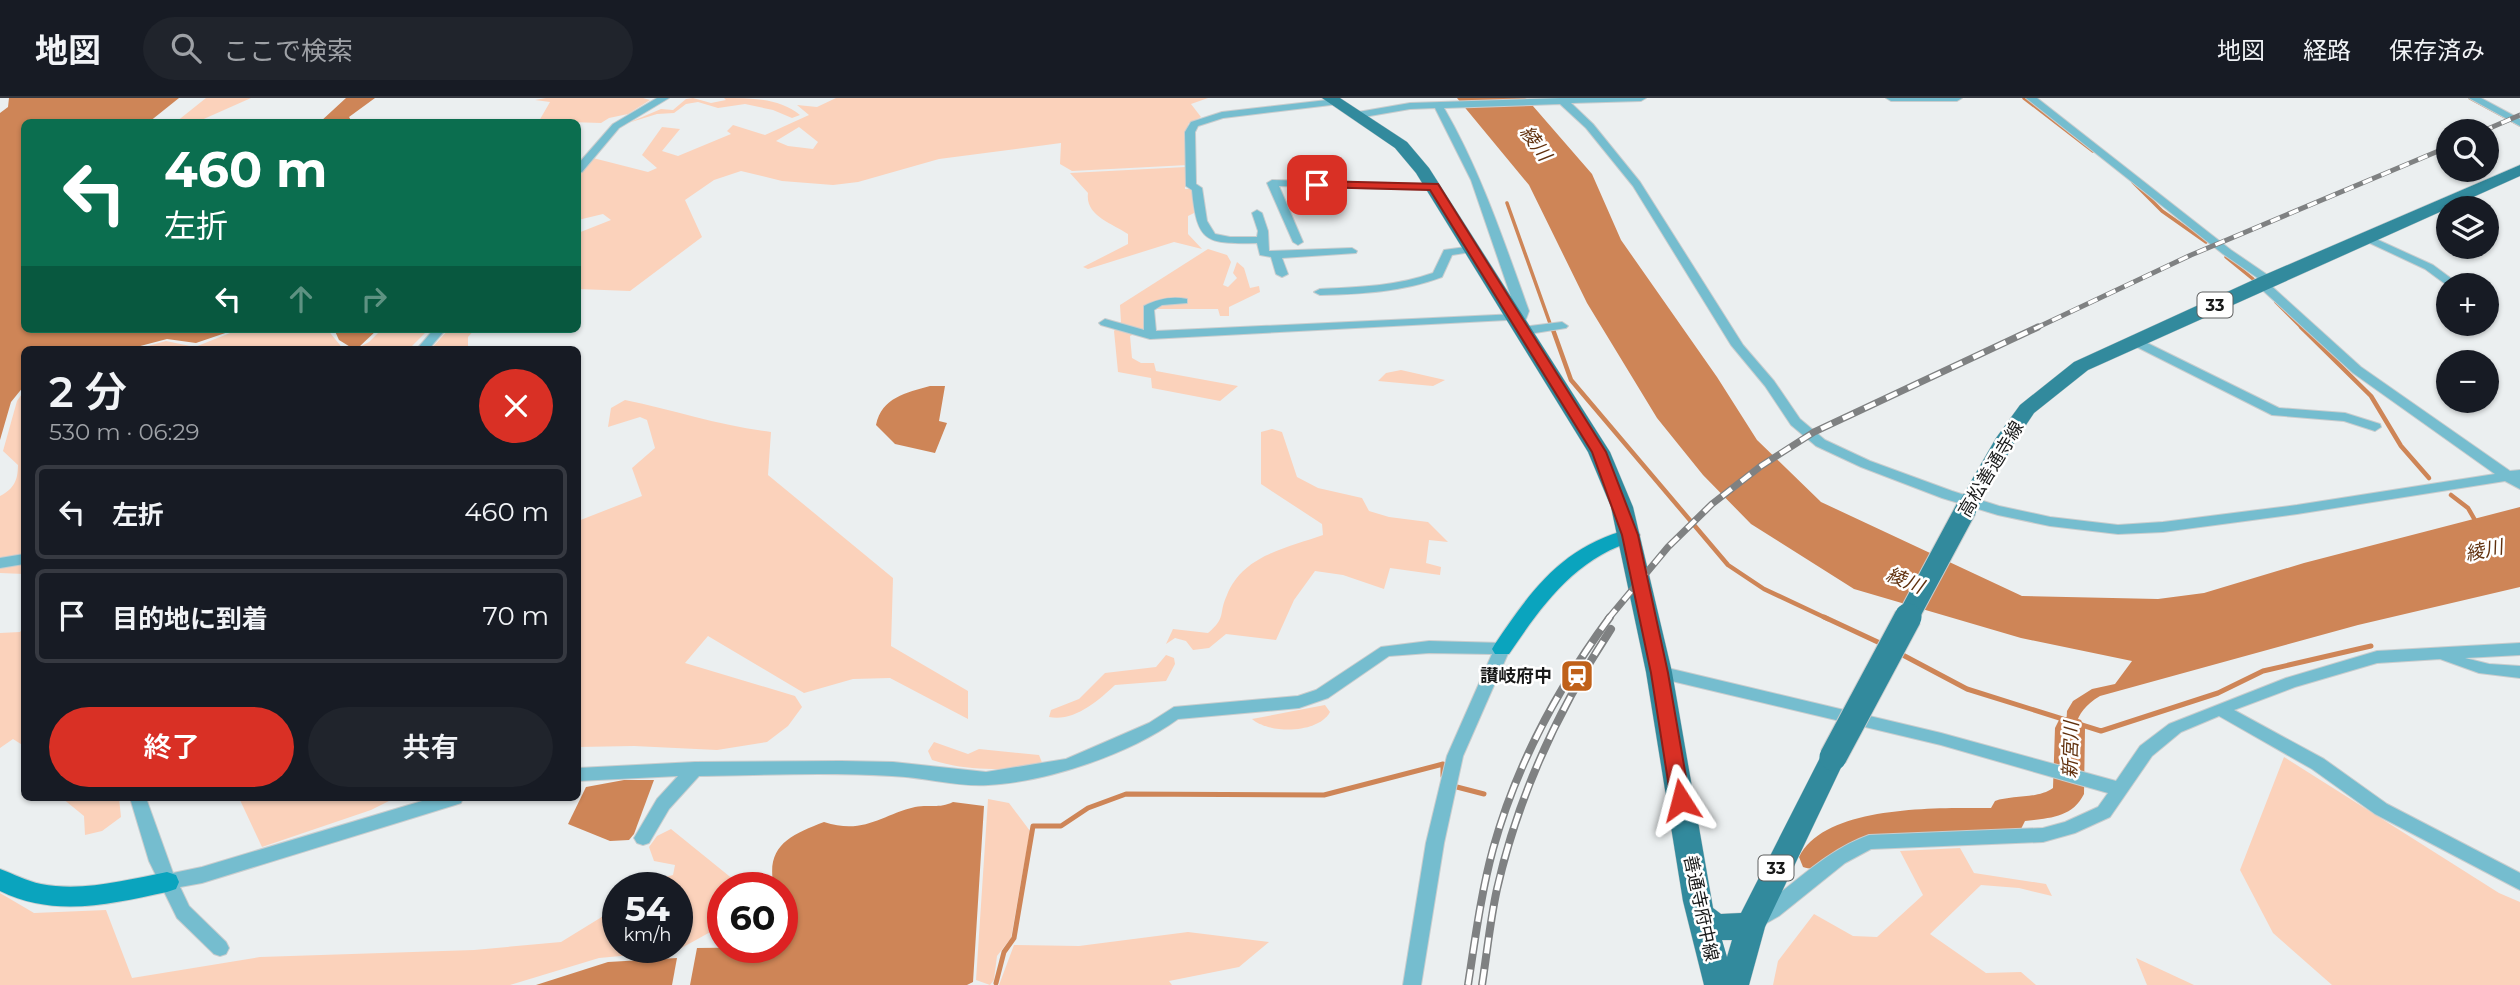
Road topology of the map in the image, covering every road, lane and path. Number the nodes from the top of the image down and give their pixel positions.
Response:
1 (664, 98) edge
2 (1641, 98) edge
3 (1891, 98) edge
4 (1957, 98) edge
5 (2031, 98) edge
6 (2474, 98) edge
7 (1333, 100) edge
8 (1558, 102) junction
9 (1440, 105) junction
10 (1358, 115) junction
11 (2520, 123) edge
12 (581, 166) edge
13 (2520, 170) edge
14 (1434, 187) junction
15 (1257, 213) dead end
16 (2365, 237) junction
17 (1262, 240) junction
18 (1298, 242) dead end
19 (1473, 249) junction
20 (1352, 251) dead end
21 (1276, 255) junction
22 (2443, 273) edge
23 (1282, 274) dead end
24 (2265, 282) junction
25 (1320, 292) dead end
26 (1183, 301) dead end
27 (1105, 323) dead end
28 (1540, 326) junction
29 (1150, 335) junction
30 (2133, 340) junction
31 (2375, 427) dead end
32 (2513, 475) edge
33 (2520, 485) edge
34 (1968, 506) junction
35 (1630, 535) junction
36 (21, 560) edge
37 (0, 564) edge
38 (1502, 649) junction
39 (2520, 649) edge
40 (2439, 652) junction
41 (2520, 672) edge
42 (1660, 673) junction
43 (2221, 710) junction
44 (695, 769) junction
45 (581, 775) edge
46 (2119, 789) junction
47 (139, 801) edge
48 (445, 801) edge
49 (643, 838) dead end
50 (0, 879) edge
51 (167, 882) junction
52 (2520, 882) edge
53 (1700, 915) junction
54 (1750, 926) junction
55 (220, 948) dead end
56 (1412, 985) edge
57 (1718, 985) edge
58 (1734, 985) edge

1 - 12 street
2 - 8 street
3 - 4 street
5 - 24 street
6 - 11 street
7 - 10 main road, 善通寺府中線
7 - 17 street
8 - 9 street
8 - 34 street
9 - 10 street
9 - 28 street
10 - 14 main road, 善通寺府中線
13 - 16 main road, 高松善通寺線 / 33
14 - 18 street
14 - 19 main road, 善通寺府中線
15 - 17 street
16 - 22 street
16 - 24 main road, 高松善通寺線 / 33
17 - 21 street
19 - 25 street
19 - 28 main road, 善通寺府中線
20 - 21 street
21 - 23 street
24 - 30 main road, 高松善通寺線 / 33
24 - 32 street
26 - 29 street
27 - 29 street
28 - 29 street
28 - 35 main road, 善通寺府中線
30 - 31 street
30 - 34 main road, 高松善通寺線 / 33
32 - 33 street
32 - 34 street
34 - 54 main road, 高松善通寺線 / 33, bridge
35 - 38 street
35 - 42 main road, 善通寺府中線
36 - 37 street
38 - 44 street
38 - 56 street
39 - 40 street
40 - 41 street
40 - 43 street
42 - 46 street
42 - 53 main road, 善通寺府中線
43 - 46 street
43 - 52 street
44 - 45 street
44 - 49 street
46 - 54 street
47 - 51 street
48 - 51 street
50 - 51 street
51 - 55 street
53 - 54 main road
53 - 57 main road, 善通寺府中線
54 - 58 main road, 高松善通寺線 / 33

